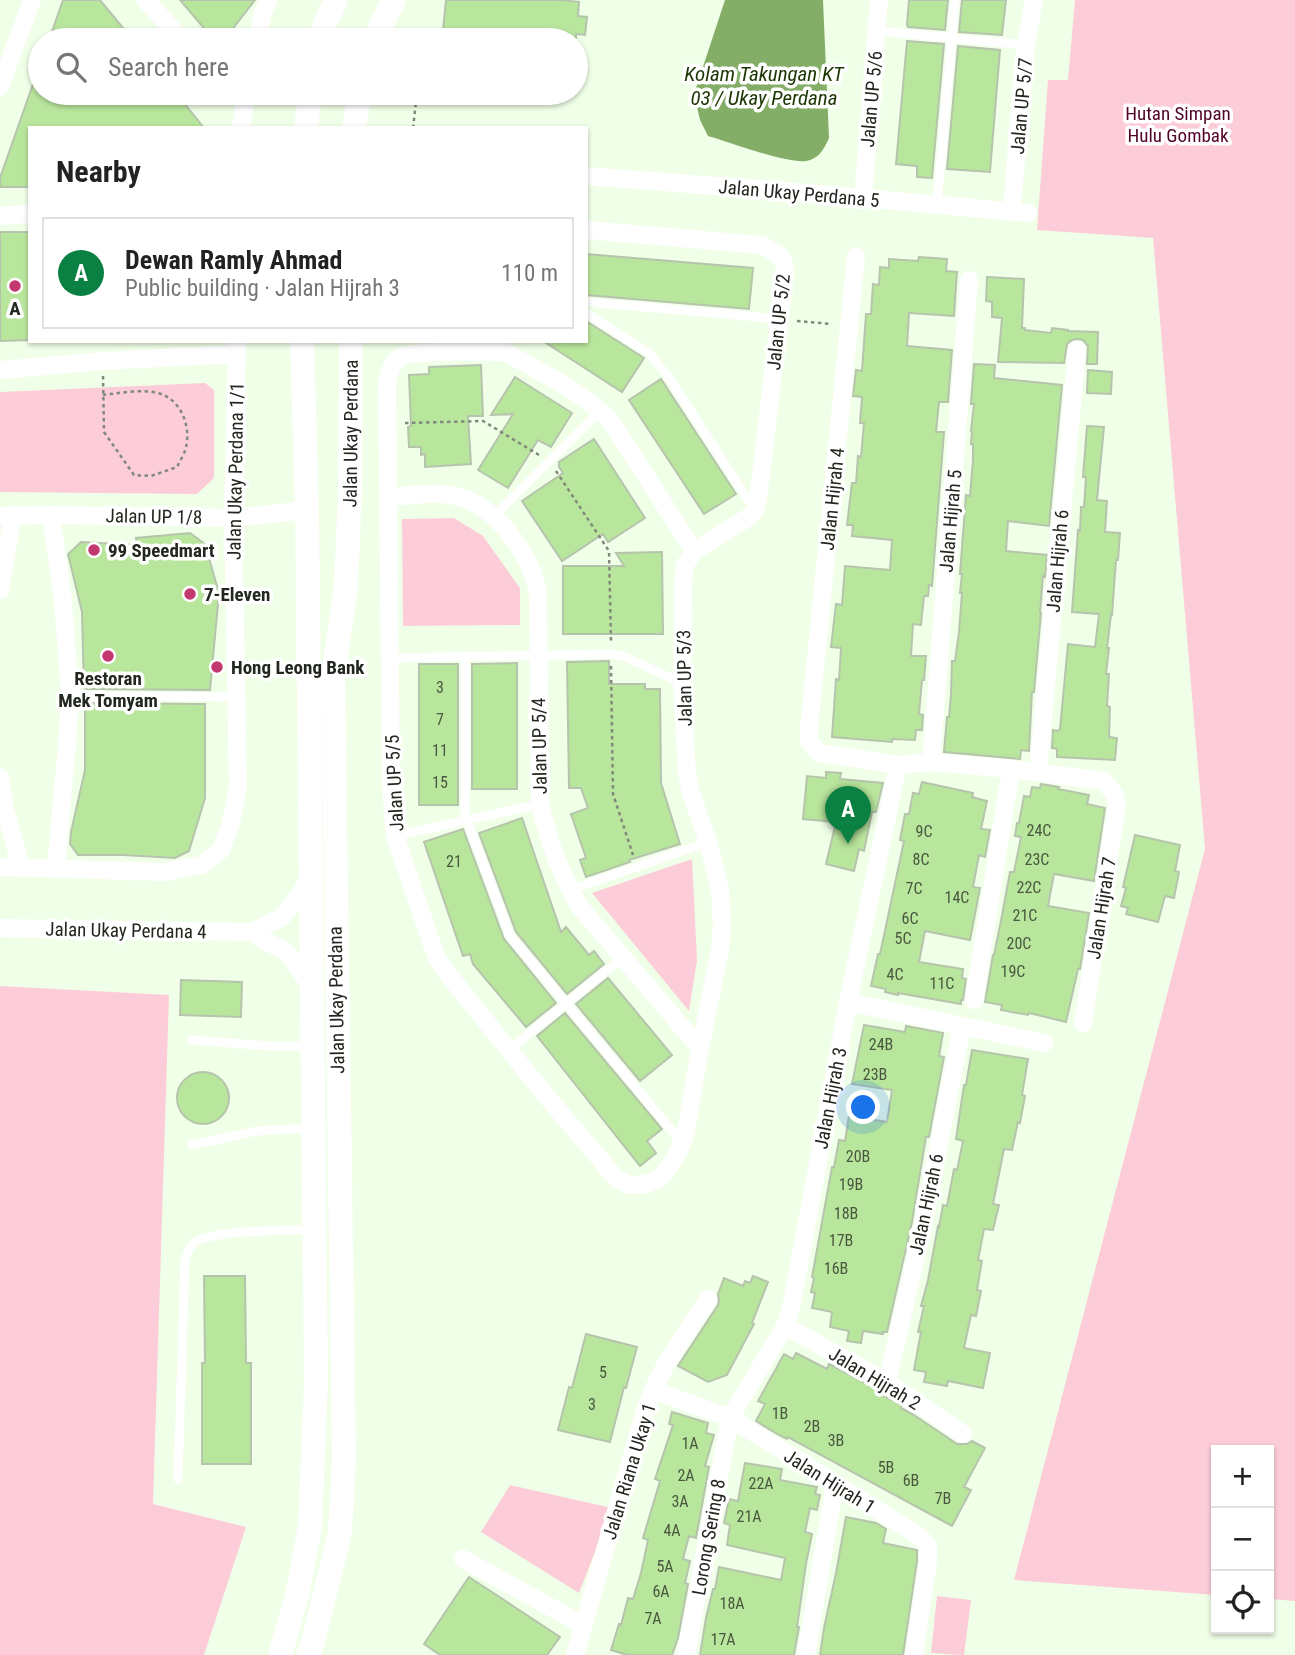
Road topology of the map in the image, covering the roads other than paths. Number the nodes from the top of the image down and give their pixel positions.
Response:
1 (32, 0) edge
2 (145, 0) edge
3 (268, 0) edge
4 (336, 0) edge
5 (394, 0) edge
6 (880, 0) edge
7 (954, 0) edge
8 (1034, 0) edge
9 (172, 28) edge
10 (260, 28) edge
11 (324, 28) edge
12 (380, 28) edge
13 (877, 31) junction
14 (951, 38) junction
15 (1026, 45) junction
16 (0, 87) edge
17 (241, 105) edge
18 (309, 105) edge
19 (357, 105) edge
20 (241, 126) edge
21 (306, 126) edge
22 (354, 126) edge
23 (588, 176) edge
24 (863, 198) junction
25 (937, 205) junction
26 (1020, 213) joint
27 (28, 214) edge
28 (0, 216) edge
29 (588, 230) edge
30 (856, 256) dead end
31 (969, 280) dead end
32 (588, 302) edge
33 (588, 314) edge
34 (780, 319) junction
35 (302, 343) edge
36 (351, 343) edge
37 (506, 347) edge
38 (237, 348) edge
39 (1077, 350) dead end
40 (0, 370) edge
41 (600, 411) junction
42 (389, 497) junction
43 (307, 510) junction
44 (755, 510) junction
45 (51, 515) junction
46 (6, 516) edge
47 (494, 516) junction
48 (233, 518) junction
49 (694, 551) junction
50 (0, 590) edge
51 (538, 655) junction
52 (465, 656) junction
53 (390, 658) junction
54 (682, 683) junction
55 (70, 696) junction
56 (237, 697) junction
57 (930, 762) junction
58 (898, 765) junction
59 (1011, 769) junction
60 (1038, 772) junction
61 (0, 777) edge
62 (540, 804) junction
63 (466, 820) junction
64 (396, 836) junction
65 (708, 842) junction
66 (0, 867) edge
67 (21, 868) junction
68 (55, 868) junction
69 (311, 874) junction
70 (569, 890) junction
71 (0, 928) edge
72 (252, 932) junction
73 (621, 958) junction
74 (312, 988) junction
75 (974, 1000) dead end
76 (848, 1002) junction
77 (566, 1003) junction
78 (1083, 1023) dead end
79 (962, 1026) junction
80 (191, 1040) dead end
81 (1044, 1043) dead end
82 (312, 1046) junction
83 (700, 1048) junction
84 (509, 1050) junction
85 (313, 1128) junction
86 (682, 1143) junction
87 (191, 1145) dead end
88 (646, 1184) joint
89 (314, 1229) junction
90 (708, 1299) dead end
91 (785, 1326) junction
92 (887, 1382) junction
93 (653, 1390) junction
94 (730, 1418) junction
95 (963, 1434) dead end
96 (178, 1479) dead end
97 (835, 1484) junction
98 (463, 1559) dead end
99 (583, 1625) junction
100 (280, 1655) edge
101 (308, 1655) edge
102 (575, 1655) edge
103 (686, 1655) edge
104 (806, 1655) edge
105 (914, 1655) edge

1 - 16 street
2 - 9 street
3 - 10 street
4 - 11 street
5 - 12 street
6 - 13 street, Jalan UP 5/6
7 - 14 lane
8 - 15 street, Jalan UP 5/7
13 - 14 lane
13 - 24 street, Jalan UP 5/6
14 - 15 lane
14 - 25 lane
15 - 26 street, Jalan UP 5/7
17 - 20 street
18 - 21 street
19 - 22 street
23 - 24 street, Jalan Ukay Perdana 5
24 - 25 street, Jalan Ukay Perdana 5
25 - 26 street, Jalan Ukay Perdana 5
27 - 28 street
29 - 34 street, Jalan UP 5/2
30 - 58 street, Jalan Hijrah 4
31 - 57 street, Jalan Hijrah 5
32 - 34 lane
33 - 44 lane
34 - 44 street, Jalan UP 5/2
35 - 43 street, Jalan Ukay Perdana
36 - 101 street, Jalan Ukay Perdana
37 - 41 street
37 - 42 street, Jalan UP 5/5
38 - 40 street
38 - 48 street, Jalan Ukay Perdana 1/1
39 - 60 street, Jalan Hijrah 6
41 - 47 lane
41 - 49 street
42 - 47 street, Jalan UP 5/4
42 - 53 street, Jalan UP 5/5
43 - 48 street, Jalan UP 1/8
43 - 69 street, Jalan Ukay Perdana
44 - 49 street
45 - 46 street, Jalan UP 1/8
45 - 48 street, Jalan UP 1/8
45 - 55 street
46 - 50 street
47 - 51 street, Jalan UP 5/4
48 - 56 street, Jalan Ukay Perdana 1/1
49 - 54 street, Jalan UP 5/3
51 - 52 lane
51 - 54 lane
51 - 62 street, Jalan UP 5/4
52 - 53 lane
52 - 63 lane
53 - 64 street, Jalan UP 5/5
54 - 65 street, Jalan UP 5/3
55 - 56 lane
55 - 68 street
56 - 68 street, Jalan Ukay Perdana 1/1
57 - 58 street
57 - 59 street
58 - 76 street, Jalan Hijrah 3
59 - 60 street
59 - 75 street
60 - 78 street, Jalan Hijrah 7
61 - 67 street
62 - 63 lane
62 - 70 street, Jalan UP 5/4
63 - 64 lane
63 - 77 lane
64 - 84 street, Jalan UP 5/5
65 - 70 lane
65 - 83 street, Jalan UP 5/3
66 - 67 street
67 - 68 street
69 - 72 street, Jalan Ukay Perdana 4
69 - 74 street, Jalan Ukay Perdana
70 - 73 street, Jalan UP 5/4
71 - 72 street, Jalan Ukay Perdana 4
72 - 74 street, Jalan Ukay Perdana 4
73 - 77 lane
73 - 83 street, Jalan UP 5/4
74 - 82 street, Jalan Ukay Perdana
76 - 79 street
76 - 91 street, Jalan Hijrah 3
77 - 84 lane
77 - 86 lane
79 - 81 street
79 - 92 street, Jalan Hijrah 6
80 - 82 lane
82 - 85 street, Jalan Ukay Perdana
83 - 86 street, Jalan UP 5/3
84 - 88 street, Jalan UP 5/5
85 - 87 lane
85 - 89 street, Jalan Ukay Perdana
86 - 88 street, Jalan UP 5/3
89 - 96 lane
89 - 100 street, Jalan Ukay Perdana
90 - 93 street, Jalan Riana Ukay 1
91 - 92 street, Jalan Hijrah 2
91 - 94 street, Jalan Hijrah 3
92 - 95 street, Jalan Hijrah 2
93 - 94 street, Jalan Hijrah 1
93 - 99 street, Jalan Riana Ukay 1
94 - 97 street, Jalan Hijrah 1
94 - 103 street, Lorong Sering 8
97 - 104 street
97 - 105 street, Jalan Hijrah 1
98 - 99 street
99 - 102 street, Jalan Riana Ukay 1

